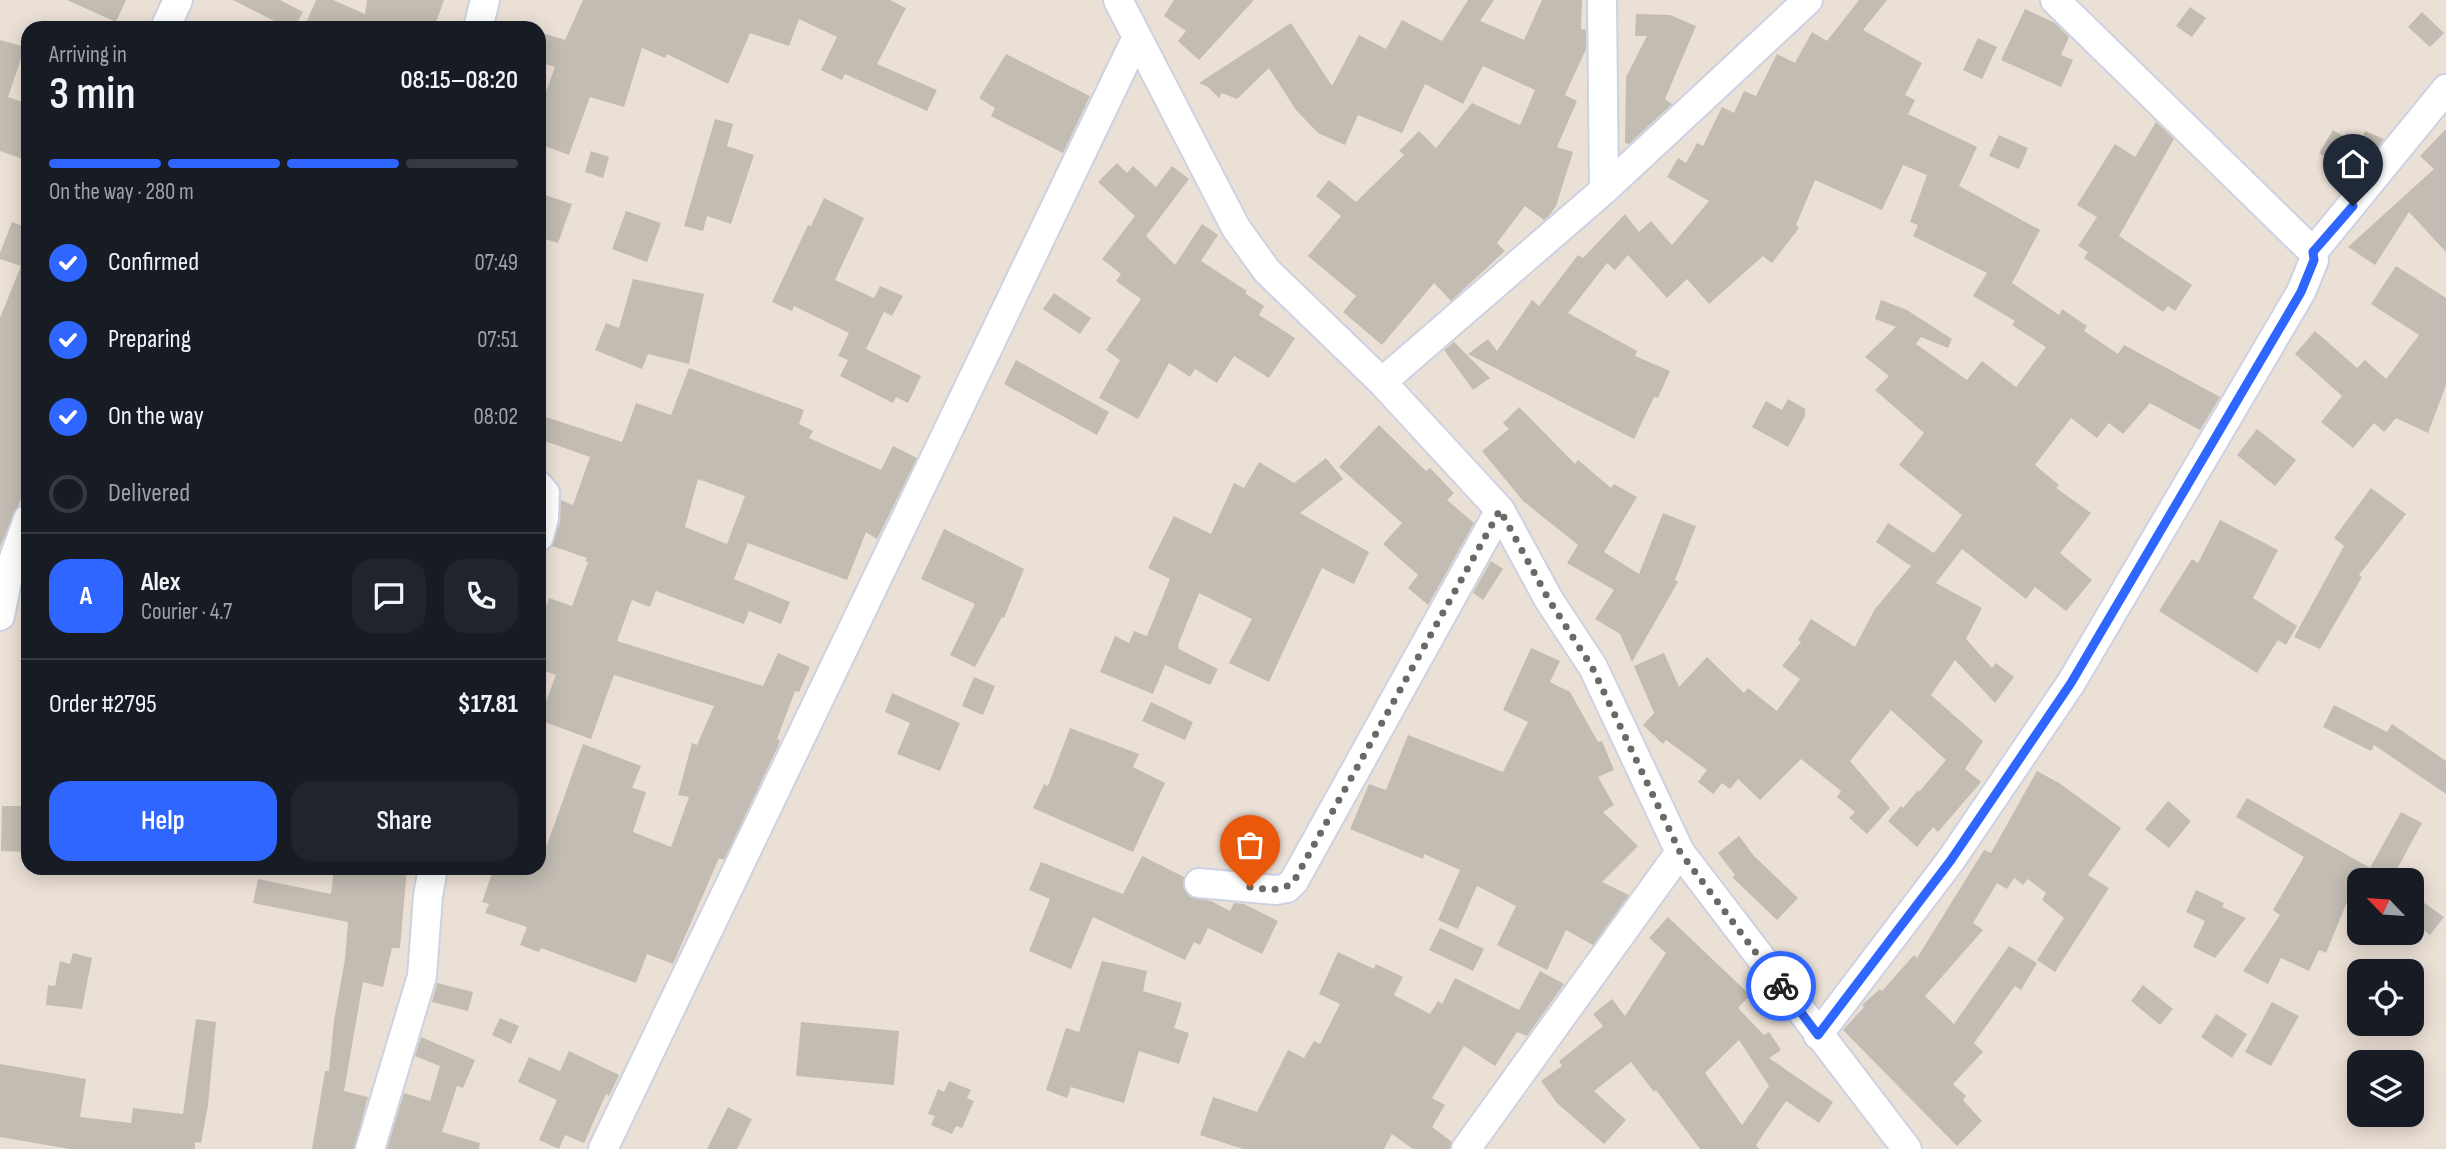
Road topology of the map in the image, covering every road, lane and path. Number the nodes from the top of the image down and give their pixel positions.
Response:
1 (178, 0) edge
2 (485, 0) edge
3 (1118, 0) edge
4 (1602, 0) edge
5 (1808, 0) edge
6 (2055, 0) edge
7 (168, 21) edge
8 (480, 21) edge
9 (1137, 37) junction
10 (2446, 89) edge
11 (1604, 190) junction
12 (2313, 252) junction
13 (1382, 382) junction
14 (1500, 510) junction
15 (21, 539) edge
16 (0, 616) edge
17 (1680, 852) junction
18 (432, 875) edge
19 (1199, 883) dead end
20 (1818, 1035) junction
21 (370, 1149) edge
22 (603, 1149) edge
23 (1466, 1149) edge
24 (1907, 1149) edge

1 - 7 street
2 - 8 street
3 - 9 street
4 - 11 street
5 - 11 street
6 - 12 street
9 - 13 street
9 - 22 street
10 - 12 street
11 - 13 street
12 - 20 street
13 - 14 street
14 - 17 street
14 - 19 street
15 - 16 street
17 - 20 street
17 - 23 street
18 - 21 street
20 - 24 street

